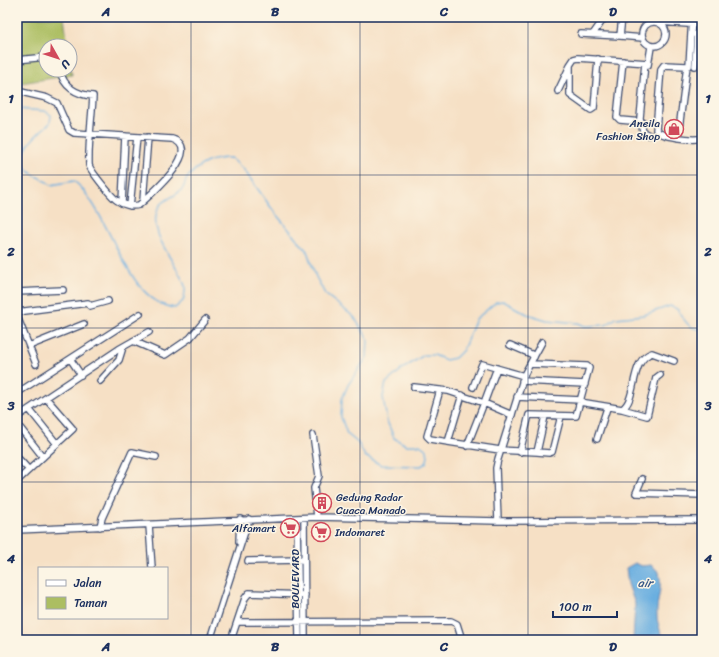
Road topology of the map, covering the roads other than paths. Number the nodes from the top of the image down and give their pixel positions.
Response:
1 (605, 17) edge
2 (622, 17) edge
3 (692, 17) edge
4 (658, 22) junction
5 (692, 24) junction
6 (702, 25) edge
7 (691, 33) junction
8 (581, 34) dead end
9 (593, 34) junction
10 (620, 36) junction
11 (643, 38) junction
12 (651, 47) junction
13 (38, 58) edge
14 (598, 59) junction
15 (17, 60) edge
16 (623, 61) junction
17 (646, 63) junction
18 (570, 66) junction
19 (688, 66) junction
20 (695, 66) junction
21 (702, 68) edge
22 (62, 78) edge
23 (17, 91) edge
24 (558, 91) dead end
25 (641, 122) junction
26 (91, 134) junction
27 (649, 135) dead end
28 (125, 136) junction
29 (137, 137) junction
30 (678, 137) junction
31 (148, 138) junction
32 (702, 138) edge
33 (143, 201) junction
34 (122, 203) junction
35 (130, 206) junction
36 (63, 290) dead end
37 (17, 292) edge
38 (108, 301) dead end
39 (17, 312) edge
40 (140, 314) dead end
41 (17, 316) edge
42 (205, 320) dead end
43 (84, 324) dead end
44 (149, 332) dead end
45 (133, 341) junction
46 (542, 342) dead end
47 (510, 345) dead end
48 (29, 346) junction
49 (123, 347) junction
50 (534, 357) junction
51 (71, 360) junction
52 (674, 361) dead end
53 (36, 364) dead end
54 (530, 364) junction
55 (497, 368) junction
56 (660, 374) dead end
57 (81, 375) junction
58 (523, 378) junction
59 (100, 381) dead end
60 (585, 384) junction
61 (414, 387) dead end
62 (473, 387) dead end
63 (440, 390) junction
64 (17, 394) edge
65 (462, 395) junction
66 (517, 397) junction
67 (46, 398) junction
68 (581, 401) junction
69 (484, 403) junction
70 (607, 408) junction
71 (29, 409) junction
72 (622, 410) junction
73 (512, 415) junction
74 (545, 416) junction
75 (561, 416) junction
76 (17, 417) edge
77 (17, 424) edge
78 (313, 435) dead end
79 (597, 439) dead end
80 (448, 442) junction
81 (57, 444) junction
82 (467, 446) junction
83 (500, 450) junction
84 (520, 452) junction
85 (537, 452) junction
86 (17, 457) edge
87 (43, 457) junction
88 (156, 457) dead end
89 (29, 470) junction
90 (642, 479) dead end
91 (17, 481) edge
92 (702, 495) edge
93 (317, 517) junction
94 (304, 518) junction
95 (240, 519) junction
96 (249, 519) junction
97 (297, 519) junction
98 (702, 520) edge
99 (498, 521) junction
100 (150, 525) junction
101 (100, 527) junction
102 (17, 530) edge
103 (238, 550) junction
104 (298, 560) junction
105 (304, 560) junction
106 (248, 561) dead end
107 (152, 567) edge
108 (302, 595) junction
109 (237, 622) junction
110 (302, 622) junction
111 (210, 640) edge
112 (231, 640) edge
113 (299, 640) edge
114 (305, 640) edge
115 (462, 640) edge

1 - 9 street
2 - 10 street
3 - 5 street
4 - 5 street
4 - 11 street
4 - 12 street
5 - 6 street
5 - 7 street
7 - 19 street
7 - 20 street
8 - 9 street
9 - 10 street
10 - 11 street
11 - 12 street
12 - 17 street
13 - 15 street
14 - 16 street
14 - 18 street
14 - 18 street
16 - 17 street
16 - 25 street
17 - 25 street
18 - 24 street
19 - 20 street
19 - 30 street
19 - 30 street
20 - 21 street
22 - 26 street
23 - 26 street
25 - 27 street
26 - 28 street
26 - 34 street
28 - 29 street
28 - 34 street
29 - 31 street
29 - 35 street
30 - 32 street
31 - 33 street
31 - 33 street
33 - 35 street
34 - 35 street
36 - 37 street
38 - 39 street
40 - 51 street
41 - 48 street
42 - 45 street
43 - 48 street
44 - 45 street
45 - 49 street
46 - 50 street
47 - 50 street
48 - 53 street
49 - 57 street
49 - 59 street
50 - 54 street
51 - 57 street
51 - 64 street
52 - 72 street
54 - 58 street
54 - 60 street
55 - 58 street
55 - 62 street
55 - 69 street
56 - 72 street
57 - 67 street
58 - 60 street
58 - 66 street
60 - 68 street
61 - 63 street
63 - 65 street
63 - 80 street
65 - 69 street
65 - 80 street
66 - 68 street
66 - 73 street
67 - 71 street
67 - 81 street
68 - 70 street
68 - 75 street
69 - 73 street
69 - 82 street
70 - 72 street
70 - 79 street
71 - 76 street
71 - 81 street
73 - 83 street
74 - 75 street
74 - 84 street
74 - 85 street
75 - 85 street
77 - 87 street
78 - 93 street
80 - 82 street
81 - 87 street
82 - 83 street
83 - 84 street
83 - 99 street
84 - 85 street
86 - 89 street
87 - 89 street
88 - 101 street
89 - 91 street
90 - 92 street
93 - 94 street
93 - 99 street
94 - 97 street
94 - 105 street, BOULEVARD
95 - 96 street
95 - 100 street
95 - 103 street
96 - 97 street
96 - 103 street
97 - 104 street, BOULEVARD
98 - 99 street
100 - 101 street
100 - 107 street
101 - 102 street
103 - 111 street
104 - 105 street
104 - 106 street
104 - 108 street, BOULEVARD
105 - 108 street, BOULEVARD
108 - 109 street
108 - 110 street, BOULEVARD
109 - 110 street
109 - 112 street
110 - 113 street, BOULEVARD
110 - 114 street, BOULEVARD
110 - 115 street

